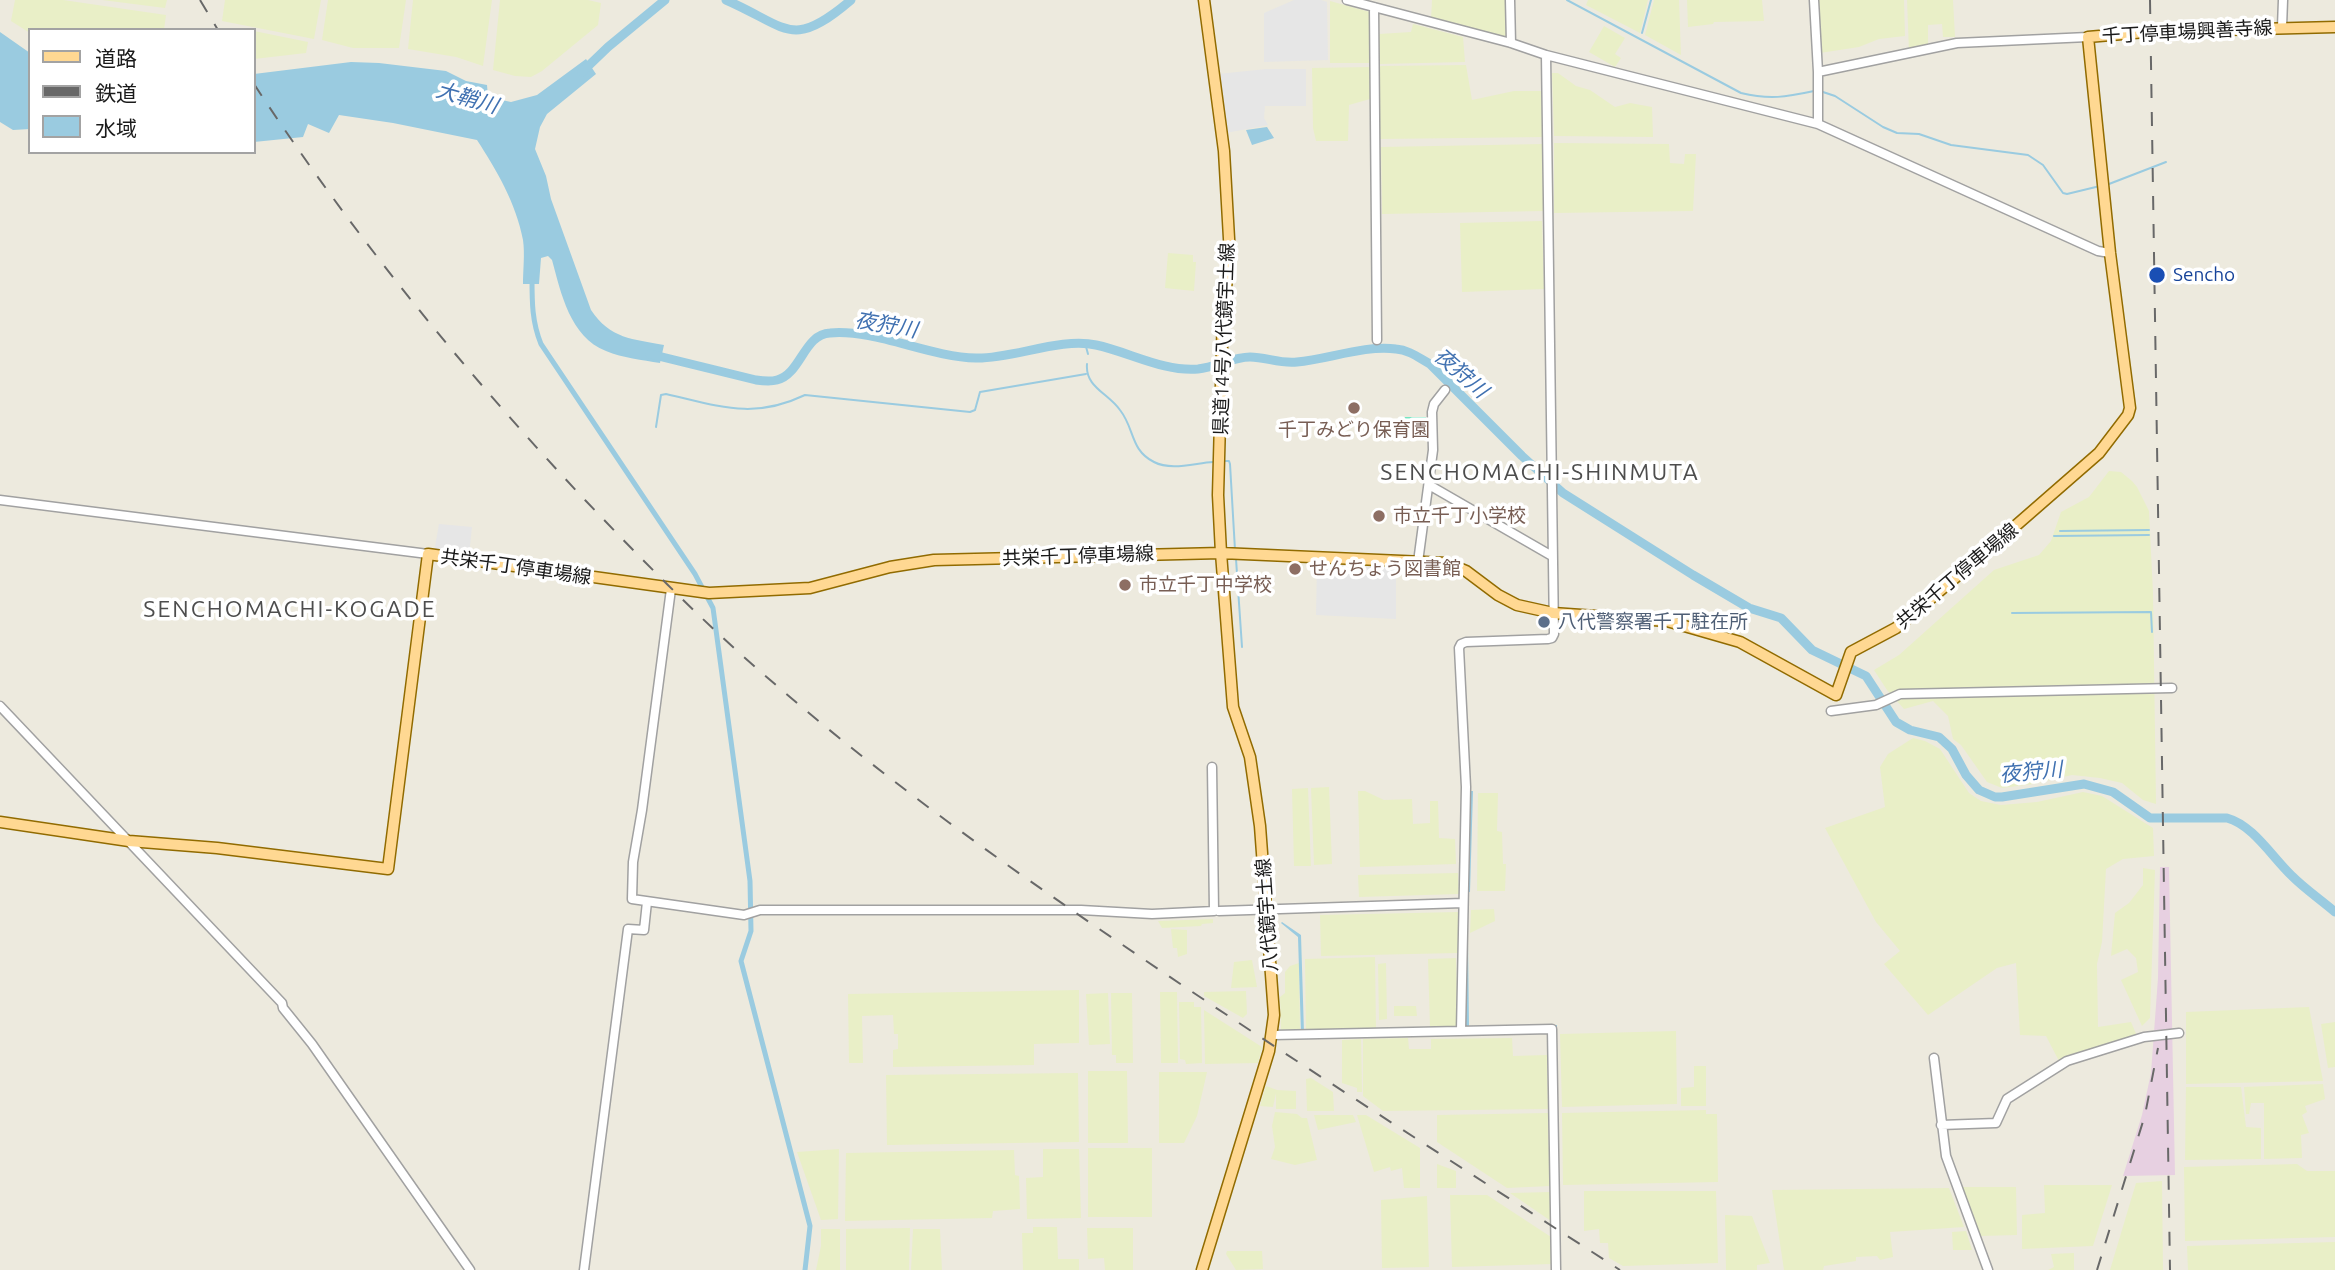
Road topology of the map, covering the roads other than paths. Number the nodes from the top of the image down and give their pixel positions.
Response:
1 (1203, 0) edge
2 (1347, 0) edge
3 (1510, 0) edge
4 (1814, 0) edge
5 (2283, 0) edge
6 (1374, 7) junction
7 (2282, 27) junction
8 (2335, 27) edge
9 (2088, 37) junction
10 (1511, 43) junction
11 (1546, 55) junction
12 (1818, 72) junction
13 (1818, 124) junction
14 (2110, 253) junction
15 (1377, 340) dead end
16 (1446, 390) dead end
17 (1429, 485) junction
18 (0, 500) edge
19 (1223, 553) junction
20 (428, 554) junction
21 (1552, 556) junction
22 (1418, 562) junction
23 (671, 589) junction
24 (1553, 612) junction
25 (2172, 688) dead end
26 (0, 706) edge
27 (1831, 711) dead end
28 (1212, 767) dead end
29 (0, 822) edge
30 (129, 841) junction
31 (647, 902) junction
32 (1463, 903) junction
33 (1266, 910) junction
34 (1219, 911) dead end
35 (1461, 1030) junction
36 (2179, 1033) dead end
37 (1273, 1035) junction
38 (1934, 1058) dead end
39 (1941, 1125) junction
40 (470, 1270) edge
41 (584, 1270) edge
42 (1202, 1270) edge
43 (1556, 1270) edge
44 (1988, 1270) edge

1 - 19 main road, 県道14号八代鏡宇土線
2 - 6 street
3 - 10 street
4 - 12 street
5 - 7 street
6 - 10 street
6 - 15 street
7 - 8 main road, 千丁停車場興善寺線
7 - 9 main road, 千丁停車場興善寺線
9 - 12 street
9 - 14 main road, 千丁停車場興善寺線
10 - 11 street
11 - 13 street
11 - 21 street
12 - 13 street
13 - 14 street
14 - 24 main road, 共栄千丁停車場線
16 - 17 street
17 - 21 street
17 - 22 street
18 - 20 street
19 - 22 main road, 共栄千丁停車場線
19 - 23 main road, 共栄千丁停車場線
19 - 33 main road, 八代鏡宇土線
20 - 23 main road, 共栄千丁停車場線
20 - 30 main road, 共栄千丁停車場線
21 - 24 street
22 - 24 main road, 共栄千丁停車場線
23 - 31 street
24 - 32 street
25 - 27 street
26 - 30 street
28 - 31 street
29 - 30 main road, 共栄千丁停車場線
30 - 40 street
31 - 41 street
32 - 33 street
32 - 35 street
33 - 34 street
33 - 37 main road, 八代鏡宇土線
35 - 37 street
35 - 43 street
36 - 39 street
37 - 42 main road, 八代鏡宇土線
38 - 39 street
39 - 44 street

